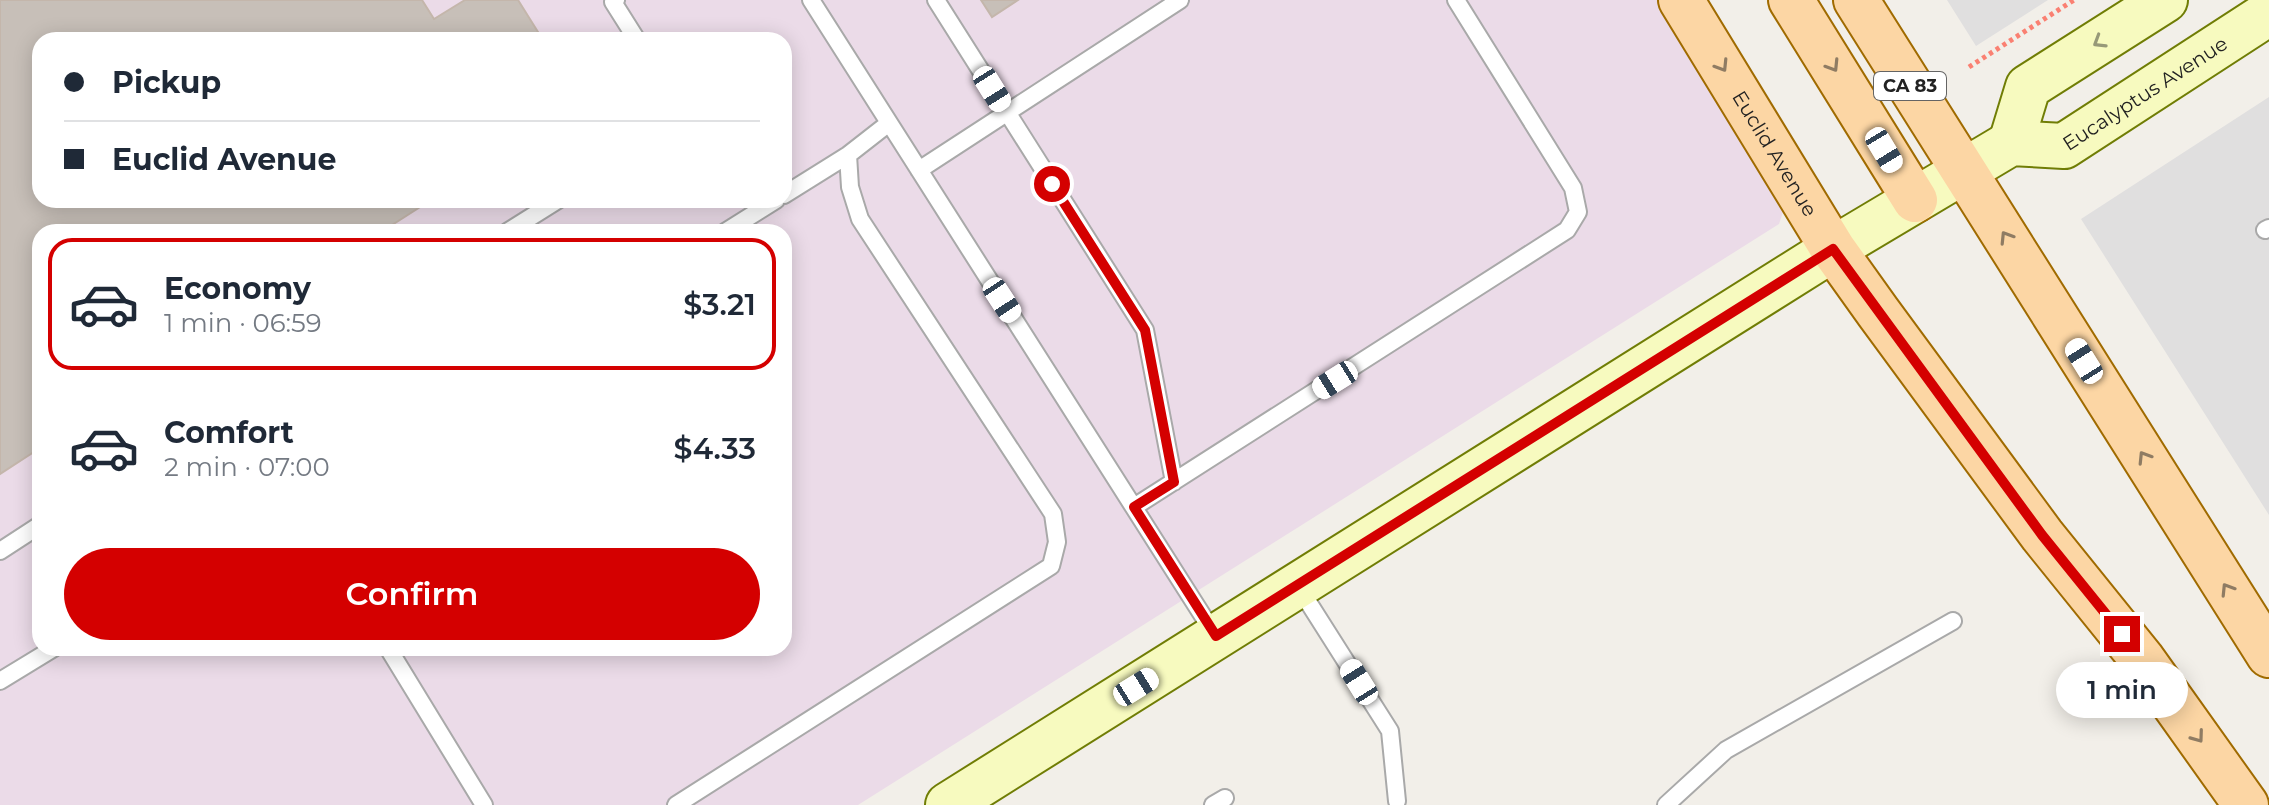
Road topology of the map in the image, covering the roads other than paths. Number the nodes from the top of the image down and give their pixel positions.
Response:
1 (811, 0) edge
2 (936, 0) edge
3 (1180, 0) edge
4 (1456, 0) edge
5 (1681, 0) edge
6 (1791, 0) edge
7 (1856, 0) edge
8 (2165, 0) edge
9 (614, 1) edge
10 (2269, 13) edge
11 (632, 32) edge
12 (1006, 111) junction
13 (889, 123) junction
14 (2011, 143) junction
15 (848, 155) junction
16 (919, 170) junction
17 (1965, 171) junction
18 (792, 190) edge
19 (1915, 200) junction
20 (545, 208) edge
21 (763, 208) edge
22 (520, 224) edge
23 (738, 224) edge
24 (1833, 249) junction
25 (1174, 482) junction
26 (1134, 507) junction
27 (32, 530) edge
28 (0, 551) edge
29 (1298, 585) junction
30 (1953, 621) dead end
31 (1216, 636) junction
32 (2269, 655) edge
33 (41, 656) edge
34 (393, 656) edge
35 (0, 681) edge
36 (1396, 804) edge
37 (484, 805) edge
38 (676, 805) edge
39 (948, 805) edge
40 (1666, 805) edge
41 (2246, 805) edge

1 - 13 lane
2 - 12 lane
3 - 12 lane
4 - 25 lane
5 -> 24 main road, Euclid Avenue
6 -> 19 main road
7 - 17 main road, CA 83
8 -> 14 street
9 - 11 lane
10 - 14 street, Eucalyptus Avenue
12 - 16 lane
12 - 25 lane
13 - 15 lane
13 - 16 lane
14 - 17 street
15 - 18 lane
15 - 38 lane
16 - 26 lane
17 - 19 street
32 -> 17 main road, CA 83
19 - 24 street
20 - 22 lane
21 - 23 lane
24 - 29 street
24 -> 41 main road, Euclid Avenue
25 - 26 lane
26 - 31 lane
27 - 28 lane
29 - 31 street
29 - 36 lane
30 - 40 lane
31 - 39 street
33 - 35 lane
34 - 37 lane

